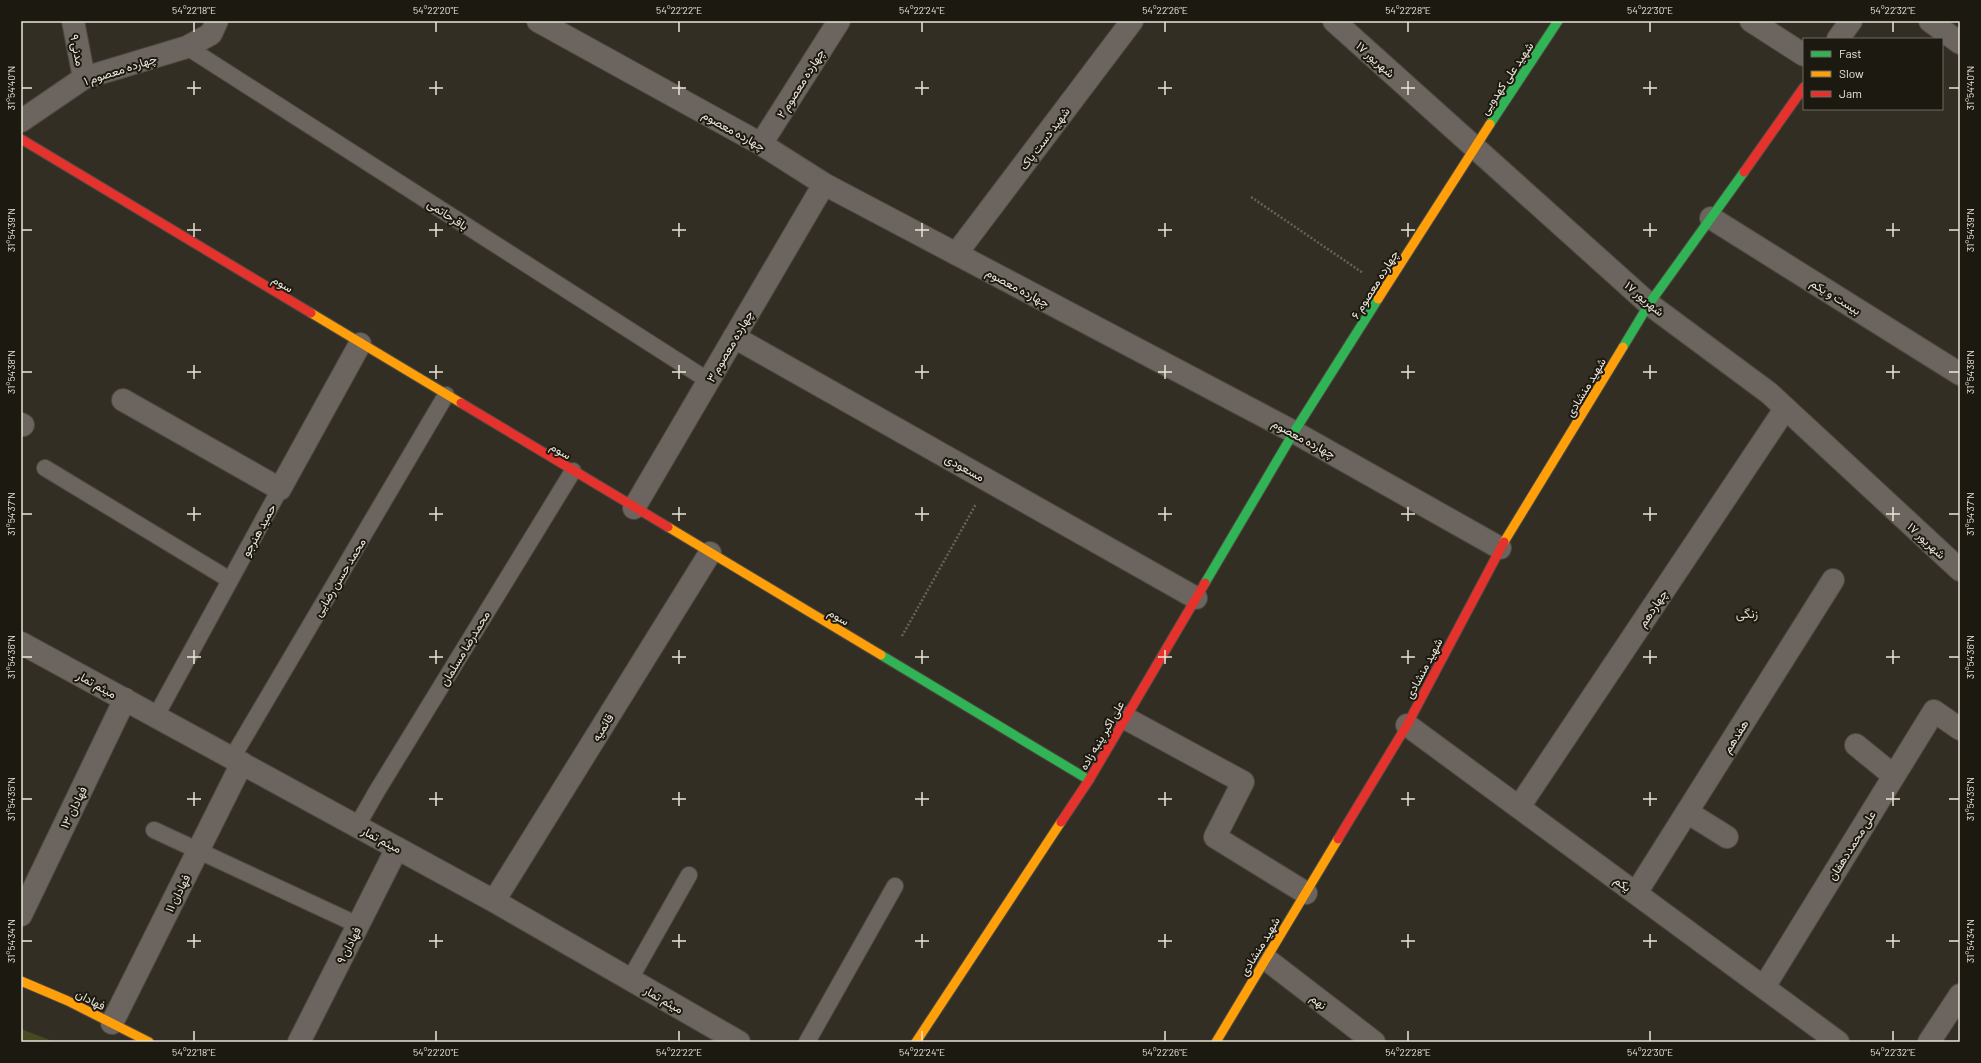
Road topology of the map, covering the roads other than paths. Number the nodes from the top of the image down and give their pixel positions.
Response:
1 (73, 21) edge
2 (218, 21) edge
3 (538, 21) edge
4 (839, 21) edge
5 (1132, 21) edge
6 (1334, 21) edge
7 (1558, 21) edge
8 (1751, 21) edge
9 (1851, 21) edge
10 (1839, 38) edge
11 (187, 47) junction
12 (1803, 54) edge
13 (84, 78) junction
14 (1803, 88) edge
15 (21, 121) edge
16 (21, 140) edge
17 (762, 144) junction
18 (1474, 148) junction
19 (824, 184) junction
20 (1711, 218) junction
21 (956, 254) junction
22 (1650, 304) junction
23 (734, 337) junction
24 (360, 344) junction
25 (1960, 374) edge
26 (709, 381) junction
27 (446, 396) junction
28 (123, 400) dead end
29 (1785, 409) junction
30 (1294, 432) junction
31 (45, 468) dead end
32 (573, 471) junction
33 (280, 489) junction
34 (634, 508) junction
35 (1500, 548) junction
36 (710, 553) junction
37 (1960, 570) edge
38 (230, 580) junction
39 (1833, 580) dead end
40 (1196, 598) junction
41 (21, 643) edge
42 (125, 699) junction
43 (156, 716) junction
44 (1126, 718) junction
45 (1407, 725) junction
46 (1960, 729) edge
47 (1856, 745) dead end
48 (237, 760) junction
49 (1894, 776) junction
50 (1089, 780) junction
51 (1519, 807) junction
52 (1687, 812) junction
53 (357, 826) junction
54 (154, 830) dead end
55 (1727, 837) dead end
56 (397, 848) junction
57 (199, 850) junction
58 (689, 874) dead end
59 (895, 886) dead end
60 (1306, 893) junction
61 (1636, 893) junction
62 (494, 901) junction
63 (21, 915) edge
64 (358, 925) junction
65 (1266, 958) junction
66 (630, 979) junction
67 (21, 981) edge
68 (1764, 987) junction
69 (1960, 995) edge
70 (112, 1023) junction
71 (149, 1042) edge
72 (299, 1042) edge
73 (739, 1042) edge
74 (807, 1042) edge
75 (916, 1042) edge
76 (1216, 1042) edge
77 (1374, 1042) edge
78 (1838, 1042) edge
79 (1929, 1042) edge

1 - 13 street, مدنی ۹
2 - 11 street, چهارده معصوم ۱
3 - 17 street, چهارده معصوم
4 - 17 street, چهارده معصوم ۲
5 - 21 street, شهید دست پاک
6 - 18 street, ۱۷ شهریور
7 - 18 street, شهید علی کهدویی
8 - 12 street
9 - 10 street
11 - 13 street, چهارده معصوم ۱
11 - 26 lane, باقرحاتمی
13 - 15 street, چهارده معصوم ۱
14 - 20 street, شهید منشادی
16 - 24 street, سوم
17 - 19 street, چهارده معصوم
18 - 22 street, ۱۷ شهریور
18 - 30 street, چهارده معصوم ۶
19 - 21 street, چهارده معصوم
19 - 23 street, چهارده معصوم ۳
20 - 22 street, شهید منشادی
20 - 25 street, بیست و یکم
21 - 30 street, چهارده معصوم
22 - 29 street, ۱۷ شهریور
22 - 35 street, شهید منشادی
23 - 26 street, چهارده معصوم ۳
23 - 40 street, مسعودی
24 - 27 street, سوم
24 - 33 street, حمید هنرجو
26 - 34 street, چهارده معصوم ۳
27 - 32 street, سوم
27 - 48 lane, محمد حسن رضایی
28 - 33 street
29 - 37 street, ۱۷ شهریور
29 - 51 street, چهاردهم
30 - 35 street, چهارده معصوم
30 - 40 street, علی اکبر پنبه زاده
31 - 38 lane
32 - 34 street, سوم
32 - 53 lane, محمدرضا مسلمان
33 - 38 lane, حمید هنرجو
34 - 36 street, سوم
35 - 45 street, شهید منشادی
36 - 50 street, سوم
36 - 62 street, قائمیه
38 - 43 lane, حمید هنرجو
39 - 52 street, هفدهم
40 - 44 street, علی اکبر پنبه زاده
41 - 42 street, میثم تمار
42 - 43 street, میثم تمار
42 - 63 street, فهادان ۱۳
43 - 48 street, میثم تمار
44 - 50 street, علی اکبر پنبه زاده
44 - 60 street
45 - 51 street, یکم
45 - 60 street, شهید منشادی
46 - 49 street, علی محمددهقان
47 - 49 street
48 - 53 street, میثم تمار
48 - 57 street, فهادان ۱۱
49 - 68 street, علی محمددهقان
50 - 75 street, علی اکبر پنبه زاده
51 - 61 street, یکم
52 - 55 street
52 - 61 street, هفدهم
53 - 56 street, میثم تمار
54 - 57 lane
56 - 62 street, میثم تمار
56 - 64 street, فهادان ۹
57 - 64 lane
57 - 70 street, فهادان ۱۱
58 - 66 lane
59 - 74 lane
60 - 65 street, شهید منشادی
61 - 68 street, یکم
62 - 66 street, میثم تمار
64 - 72 street, فهادان ۹
65 - 76 street, شهید منشادی
65 - 77 street, نهم
66 - 73 street, میثم تمار
67 - 70 street, فهادان
68 - 78 street, یکم
69 - 79 street
70 - 71 street, فهادان

